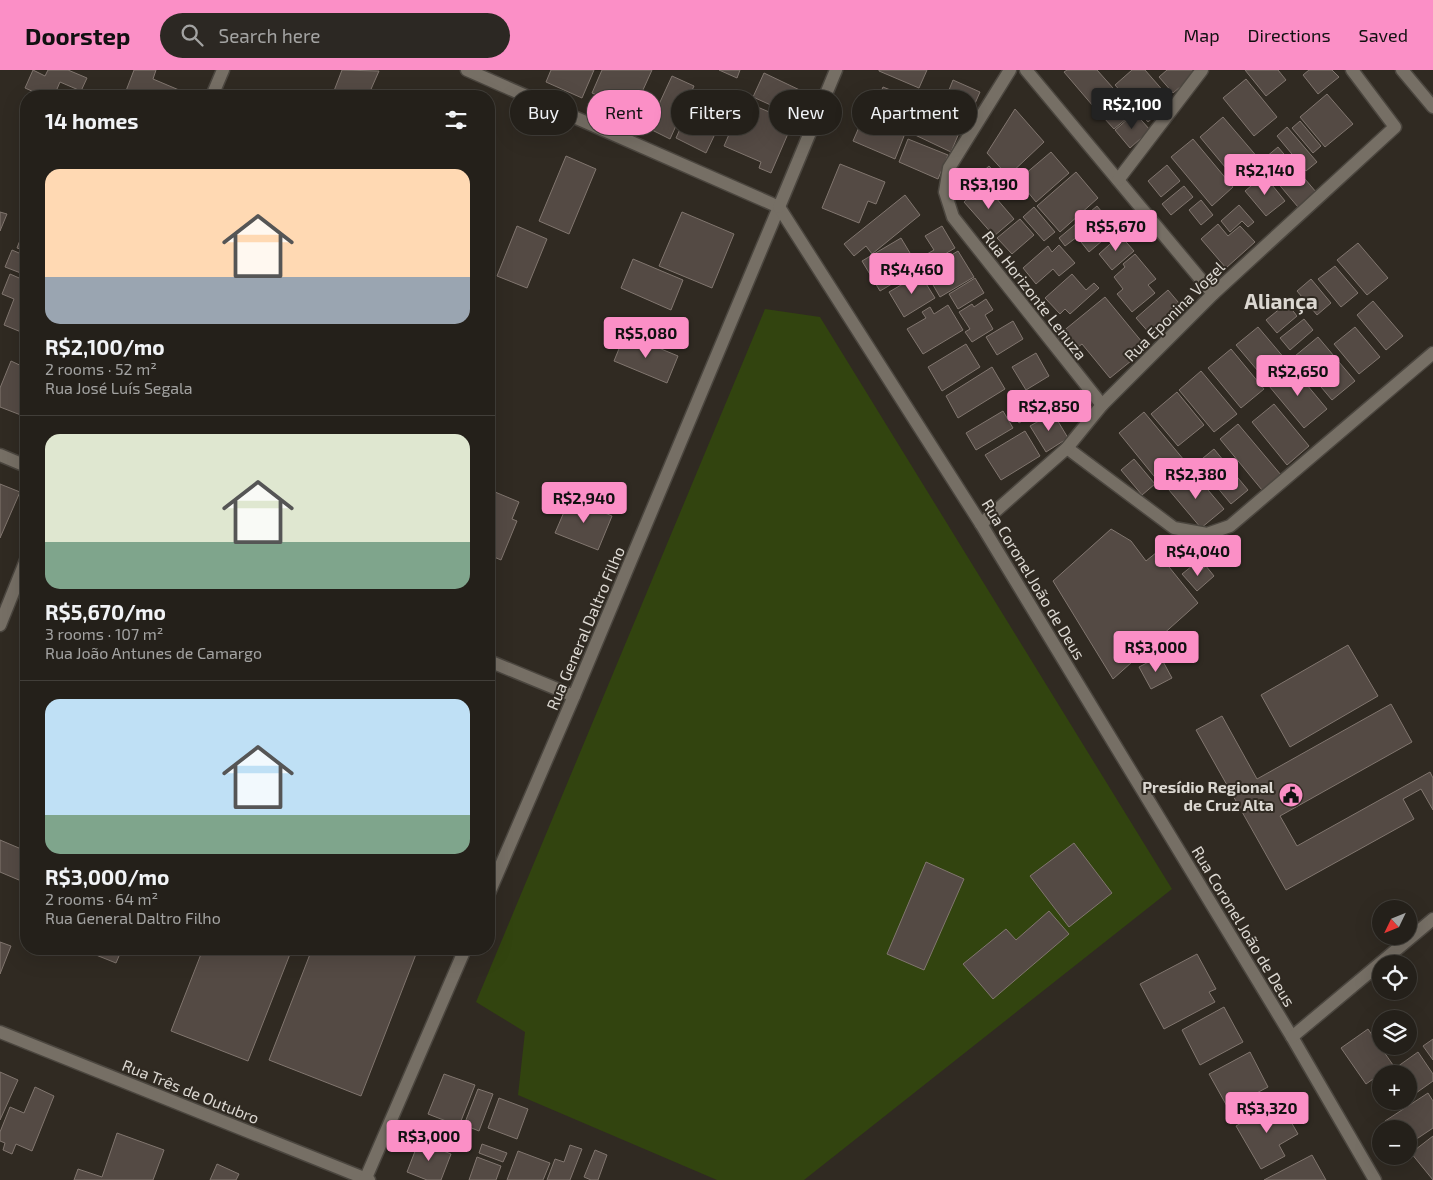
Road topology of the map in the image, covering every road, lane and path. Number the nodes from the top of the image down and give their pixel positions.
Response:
1 (223, 70) edge
2 (467, 70) edge
3 (836, 70) edge
4 (1010, 70) edge
5 (1026, 70) edge
6 (1202, 70) edge
7 (1352, 70) edge
8 (1402, 70) edge
9 (215, 90) edge
10 (1433, 106) edge
11 (1118, 180) junction
12 (780, 207) junction
13 (1213, 294) junction
14 (1433, 353) edge
15 (1102, 406) junction
16 (1068, 448) junction
17 (0, 455) edge
18 (20, 463) edge
19 (981, 524) junction
20 (20, 575) edge
21 (0, 625) edge
22 (495, 663) edge
23 (574, 696) junction
24 (495, 879) edge
25 (1433, 919) edge
26 (462, 955) edge
27 (0, 1032) edge
28 (1292, 1036) junction
29 (367, 1180) edge
30 (1375, 1180) edge

1 - 9 street
2 - 12 street
3 - 12 street, Rua General Daltro Filho
4 - 15 street, Rua Horizonte Lenuza
5 - 11 street
6 - 11 street
7 - 13 street, Rua Eponina Vogel
8 - 10 street
11 - 13 street
12 - 19 street, Rua Coronel João de Deus
12 - 23 street, Rua General Daltro Filho
13 - 15 street, Rua Eponina Vogel
14 - 16 street
15 - 16 street, Rua Eponina Vogel
16 - 19 street, Rua Eponina Vogel
17 - 18 street
19 - 28 street, Rua Coronel João de Deus
20 - 21 street
22 - 23 street
23 - 24 street, Rua General Daltro Filho
25 - 28 street
26 - 29 street
27 - 29 street, Rua Três de Outubro
28 - 30 street, Rua Coronel João de Deus

